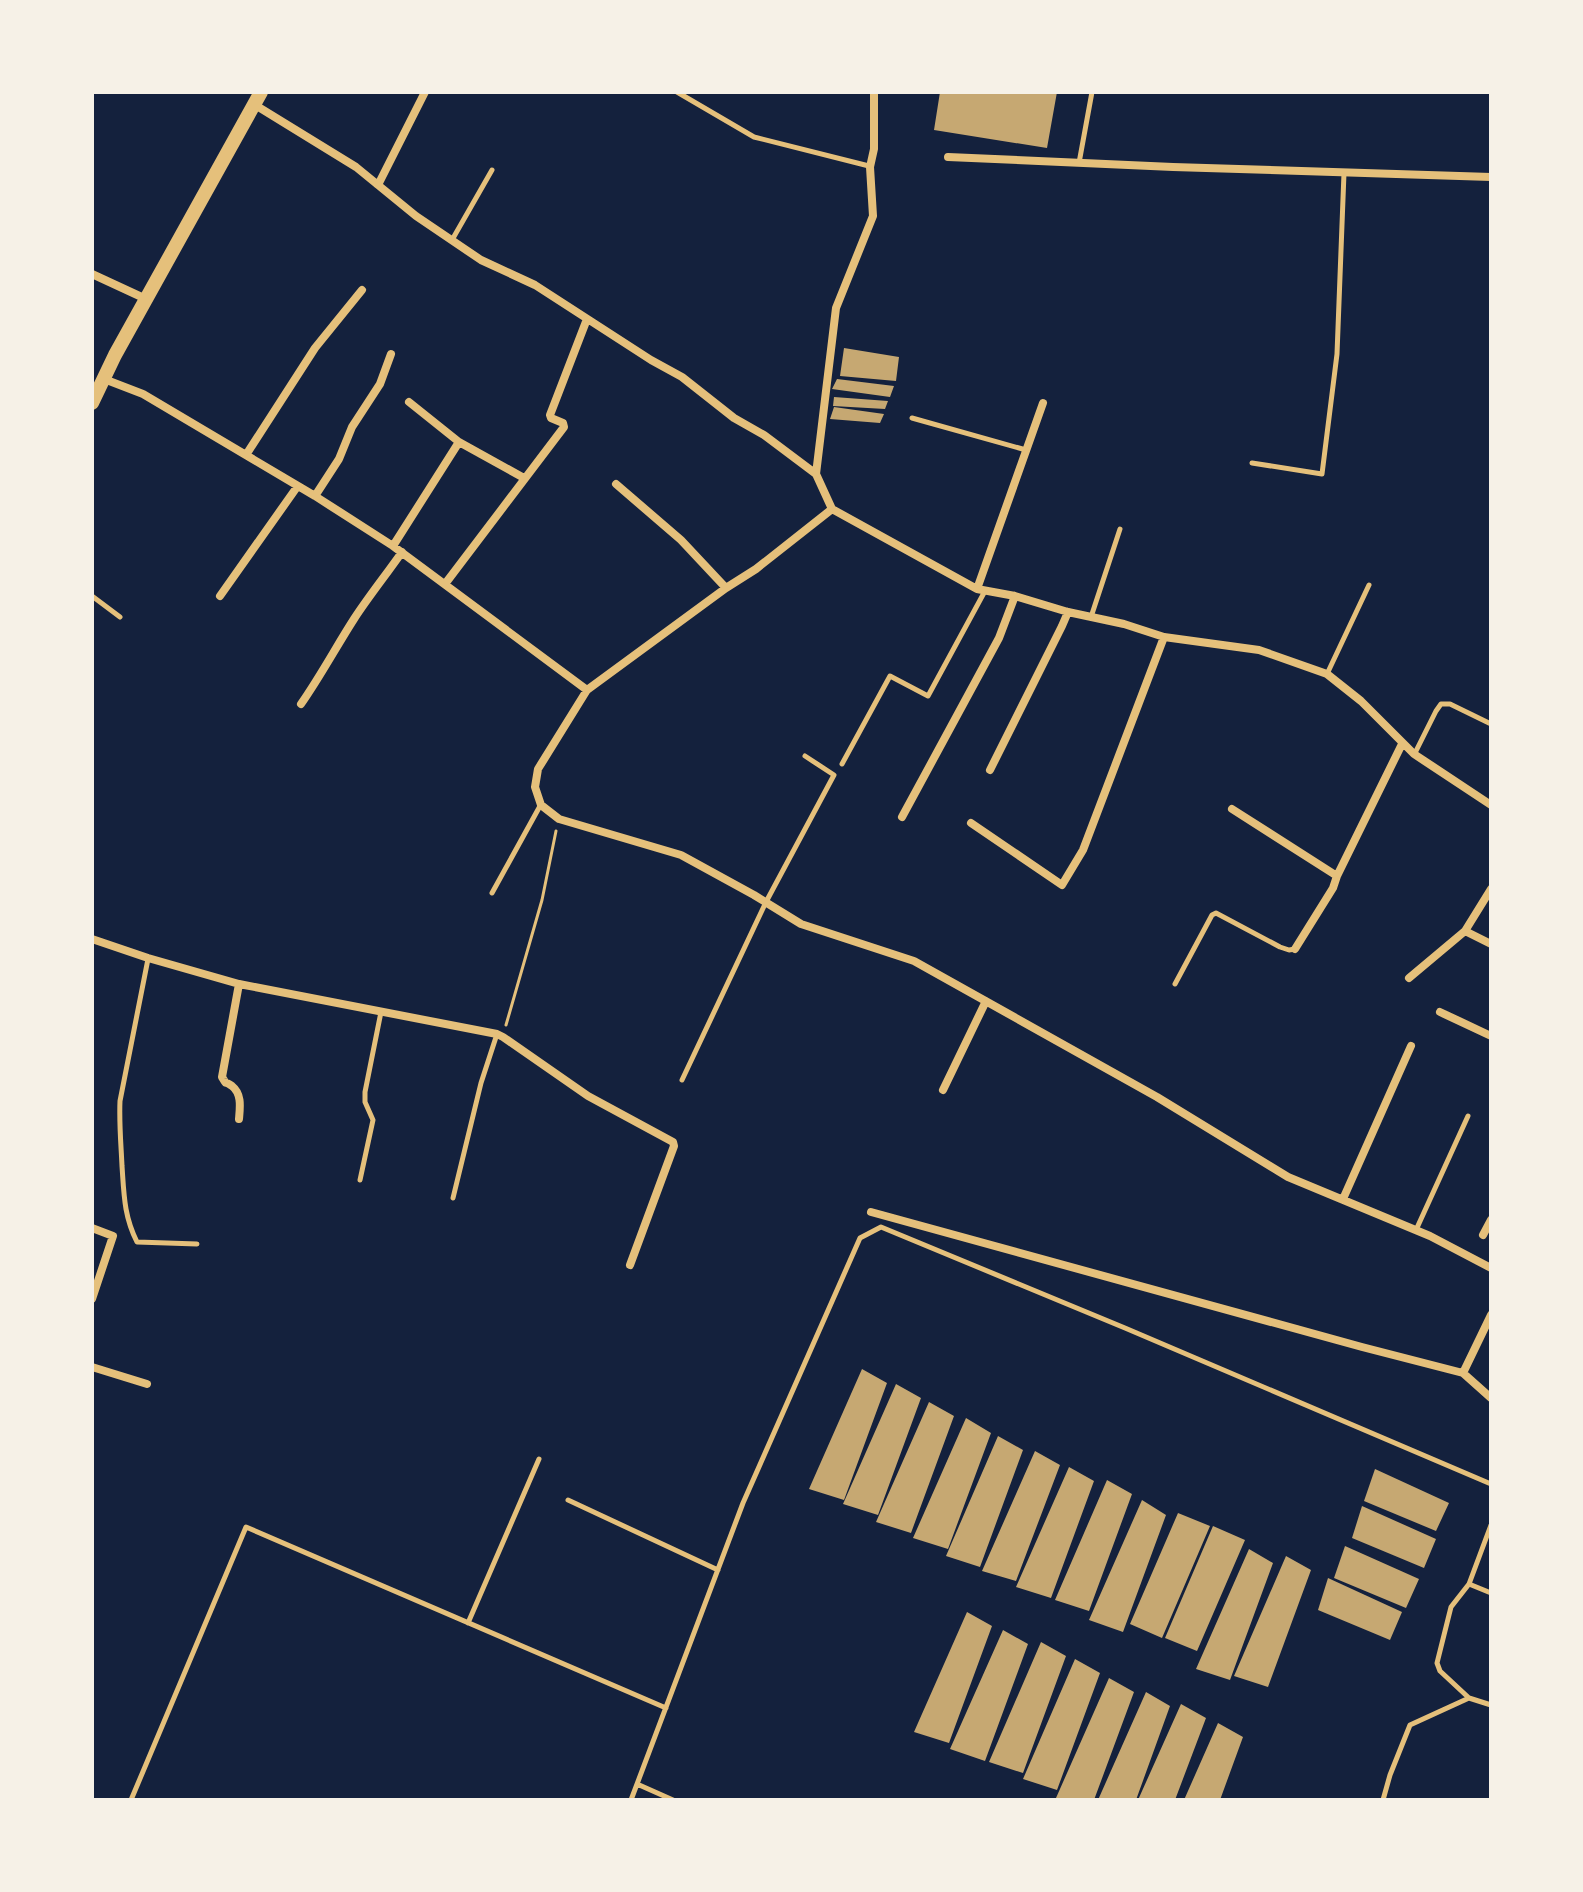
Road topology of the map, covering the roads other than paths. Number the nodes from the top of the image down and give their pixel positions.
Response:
1 (425, 92) edge
2 (677, 92) edge
3 (874, 92) edge
4 (1092, 92) edge
5 (258, 98) edge
6 (948, 157) dead end
7 (1079, 163) junction
8 (870, 167) junction
9 (492, 170) dead end
10 (1344, 172) junction
11 (1491, 177) edge
12 (378, 185) junction
13 (452, 241) junction
14 (92, 274) edge
15 (362, 290) dead end
16 (146, 299) junction
17 (587, 319) junction
18 (391, 354) dead end
19 (104, 379) junction
20 (409, 402) dead end
21 (92, 403) edge
22 (1043, 403) dead end
23 (912, 418) dead end
24 (459, 442) junction
25 (1026, 450) junction
26 (246, 455) junction
27 (1252, 463) dead end
28 (816, 474) junction
29 (524, 478) junction
30 (616, 484) dead end
31 (297, 487) junction
32 (315, 496) junction
33 (832, 509) junction
34 (1120, 529) dead end
35 (393, 546) junction
36 (402, 552) junction
37 (445, 584) junction
38 (1369, 585) dead end
39 (726, 588) junction
40 (982, 590) junction
41 (92, 596) edge
42 (220, 596) dead end
43 (1015, 596) junction
44 (1068, 612) junction
45 (120, 617) dead end
46 (1091, 617) junction
47 (1164, 637) junction
48 (1327, 674) junction
49 (587, 690) junction
50 (301, 704) dead end
51 (1491, 724) edge
52 (1402, 744) junction
53 (1414, 754) junction
54 (805, 756) dead end
55 (842, 764) dead end
56 (990, 770) dead end
57 (541, 805) junction
58 (1491, 805) edge
59 (1232, 809) dead end
60 (902, 817) dead end
61 (971, 823) dead end
62 (1337, 876) junction
63 (1491, 889) edge
64 (492, 893) dead end
65 (766, 902) junction
66 (1465, 931) junction
67 (92, 939) edge
68 (1491, 944) edge
69 (1295, 949) joint
70 (148, 958) junction
71 (1409, 978) dead end
72 (239, 984) junction
73 (1175, 984) dead end
74 (986, 1001) junction
75 (381, 1012) junction
76 (1440, 1012) dead end
77 (500, 1036) junction
78 (1491, 1036) edge
79 (1411, 1046) dead end
80 (682, 1080) dead end
81 (943, 1090) dead end
82 (1468, 1116) dead end
83 (239, 1119) dead end
84 (360, 1180) dead end
85 (453, 1198) dead end
86 (1343, 1199) junction
87 (871, 1212) dead end
88 (1491, 1220) edge
89 (92, 1228) edge
90 (1416, 1230) junction
91 (1483, 1235) dead end
92 (197, 1244) dead end
93 (630, 1265) dead end
94 (1491, 1268) edge
95 (92, 1299) edge
96 (1491, 1315) edge
97 (92, 1367) edge
98 (1463, 1373) junction
99 (147, 1384) dead end
100 (1491, 1398) edge
101 (539, 1459) dead end
102 (1491, 1484) edge
103 (568, 1500) dead end
104 (1491, 1525) edge
105 (718, 1570) junction
106 (1469, 1584) junction
107 (1491, 1593) edge
108 (468, 1623) junction
109 (1469, 1698) junction
110 (1491, 1705) edge
111 (666, 1708) junction
112 (637, 1784) junction
113 (131, 1800) edge
114 (631, 1800) edge
115 (673, 1800) edge
116 (1383, 1800) edge

1 - 12 street
2 - 8 lane
3 - 8 street
4 - 7 lane
5 - 12 street
5 - 16 street
6 - 7 street
7 - 10 street
8 - 28 street
9 - 13 lane
10 - 11 street
10 - 27 lane
12 - 13 street
13 - 17 street
14 - 16 street
15 - 26 street
16 - 19 street
17 - 28 street
17 - 29 street
18 - 32 street
19 - 21 street
19 - 26 street
20 - 24 street
22 - 25 street
23 - 25 lane
24 - 29 street
24 - 35 street
25 - 40 street
26 - 31 street
28 - 33 street
29 - 37 street
30 - 39 street
31 - 32 street
31 - 42 street
32 - 35 street
33 - 39 street
33 - 40 street
34 - 46 lane
35 - 36 street
36 - 37 street
36 - 50 street
37 - 49 street
38 - 48 lane
39 - 49 street
40 - 43 street
40 - 55 lane
41 - 45 lane
43 - 44 street
43 - 60 street
44 - 46 street
44 - 56 street
46 - 47 street
47 - 48 street
47 - 61 street
48 - 52 street
49 - 57 street
51 - 53 lane
52 - 53 street
52 - 62 street
53 - 58 street
54 - 65 lane
57 - 64 lane
57 - 65 street
59 - 62 street
62 - 69 street
63 - 66 street
65 - 74 street
65 - 80 lane
66 - 68 street
66 - 71 street
67 - 70 street
69 - 73 lane
70 - 72 street
70 - 92 lane
72 - 75 street
72 - 83 street
74 - 81 street
74 - 86 street
75 - 77 street
75 - 84 lane
76 - 78 street
77 - 85 lane
77 - 93 street
79 - 86 street
82 - 90 lane
86 - 90 street
87 - 98 street
88 - 91 street
89 - 95 street
90 - 94 street
96 - 98 street
97 - 99 street
98 - 100 street
101 - 108 lane
102 - 105 lane
103 - 105 lane
104 - 106 lane
105 - 111 lane
106 - 107 lane
106 - 109 lane
108 - 111 lane
108 - 113 lane
109 - 110 lane
109 - 116 lane
111 - 112 lane
112 - 114 lane
112 - 115 lane

